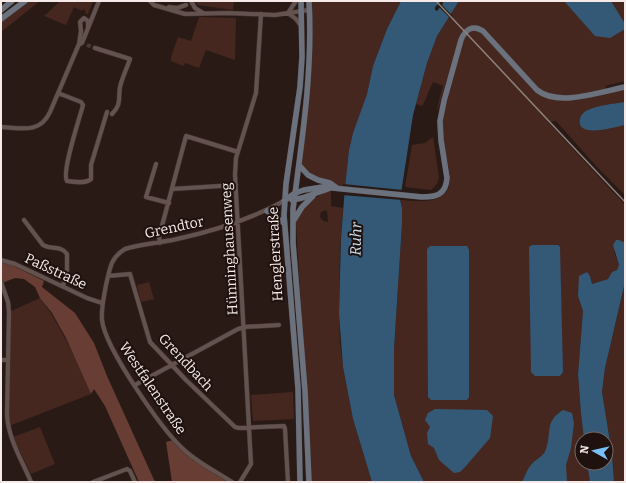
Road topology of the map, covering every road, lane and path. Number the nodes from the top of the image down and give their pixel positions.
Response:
1 (12, 1) edge
2 (25, 1) edge
3 (98, 1) edge
4 (149, 1) edge
5 (191, 1) edge
6 (296, 1) edge
7 (301, 1) edge
8 (309, 1) edge
9 (187, 3) edge
10 (1, 10) edge
11 (309, 10) junction
12 (301, 11) junction
13 (288, 13) junction
14 (193, 14) junction
15 (204, 14) junction
16 (261, 14) junction
17 (1, 19) edge
18 (88, 28) junction
19 (302, 28) junction
20 (81, 43) junction
21 (87, 45) tunnel mouth
22 (94, 48) tunnel mouth
23 (625, 87) edge
24 (58, 93) junction
25 (107, 112) dead end
26 (112, 114) dead end
27 (1, 127) edge
28 (238, 152) junction
29 (156, 164) dead end
30 (299, 165) junction
31 (236, 185) junction
32 (330, 188) junction
33 (172, 189) junction
34 (340, 189) junction
35 (286, 190) junction
36 (315, 194) junction
37 (294, 196) junction
38 (284, 201) junction
39 (169, 203) junction
40 (267, 211) junction
41 (24, 220) dead end
42 (238, 222) junction
43 (293, 222) junction
44 (284, 223) junction
45 (160, 243) junction
46 (1, 260) edge
47 (7, 261) junction
48 (1, 263) edge
49 (108, 276) junction
50 (1, 282) edge
51 (63, 286) junction
52 (102, 303) junction
53 (279, 325) dead end
54 (244, 327) junction
55 (1, 360) edge
56 (8, 360) junction
57 (172, 366) junction
58 (135, 385) junction
59 (249, 428) junction
60 (31, 482) edge
61 (93, 482) edge
62 (135, 482) edge
63 (232, 482) edge
64 (240, 482) edge
65 (288, 482) edge
66 (300, 482) edge
67 (309, 482) edge

1 - 10 main road
2 - 17 main road
3 - 18 street
4 - 9 street
4 - 14 street
5 - 15 street
6 - 13 street
7 - 12 main road, Henglerstraße
8 - 11 main road, Henglerstraße
9 - 14 street
11 - 12 street
11 - 30 main road, Henglerstraße
12 - 13 street
12 - 19 main road, Henglerstraße
13 - 16 street
13 - 19 street
14 - 15 street
15 - 16 street
16 - 28 street, Hünninghausenweg
18 - 20 street
18 - 20 street
19 - 35 main road, Henglerstraße
20 - 21 street
20 - 24 street
22 - 26 street
23 - 34 main road
24 - 25 street
24 - 27 street
28 - 31 street, Hünninghausenweg
28 - 33 street
29 - 39 street
30 - 34 main road
30 - 37 main road, Henglerstraße
31 - 33 street
31 - 42 street, Hünninghausenweg
32 - 34 main road
32 - 36 main road
32 - 37 main road
33 - 39 street
35 - 37 main road
35 - 38 main road, Henglerstraße
36 - 37 main road
36 - 43 main road
37 - 38 main road
37 - 43 main road, Henglerstraße
38 - 40 street, Grendtor
38 - 44 main road, Henglerstraße
39 - 45 street
40 - 42 street, Grendtor
40 - 44 main road
41 - 51 street
42 - 45 street, Grendtor
42 - 54 street, Hünninghausenweg
43 - 67 main road, Henglerstraße
44 - 66 main road, Henglerstraße
45 - 49 street, Grendtor
46 - 47 street, Paßstraße
47 - 48 street
47 - 51 street, Paßstraße
49 - 52 street, Grendtor
49 - 57 street, Grendbach
50 - 56 street
51 - 52 street, Paßstraße
52 - 58 street, Westfalenstraße
53 - 54 street
54 - 57 street
54 - 59 street, Hünninghausenweg
55 - 56 street
56 - 60 street
57 - 58 street
57 - 59 street, Grendbach
58 - 63 street, Westfalenstraße
59 - 64 street, Hünninghausenweg
59 - 65 street, Grendbach
61 - 62 street

